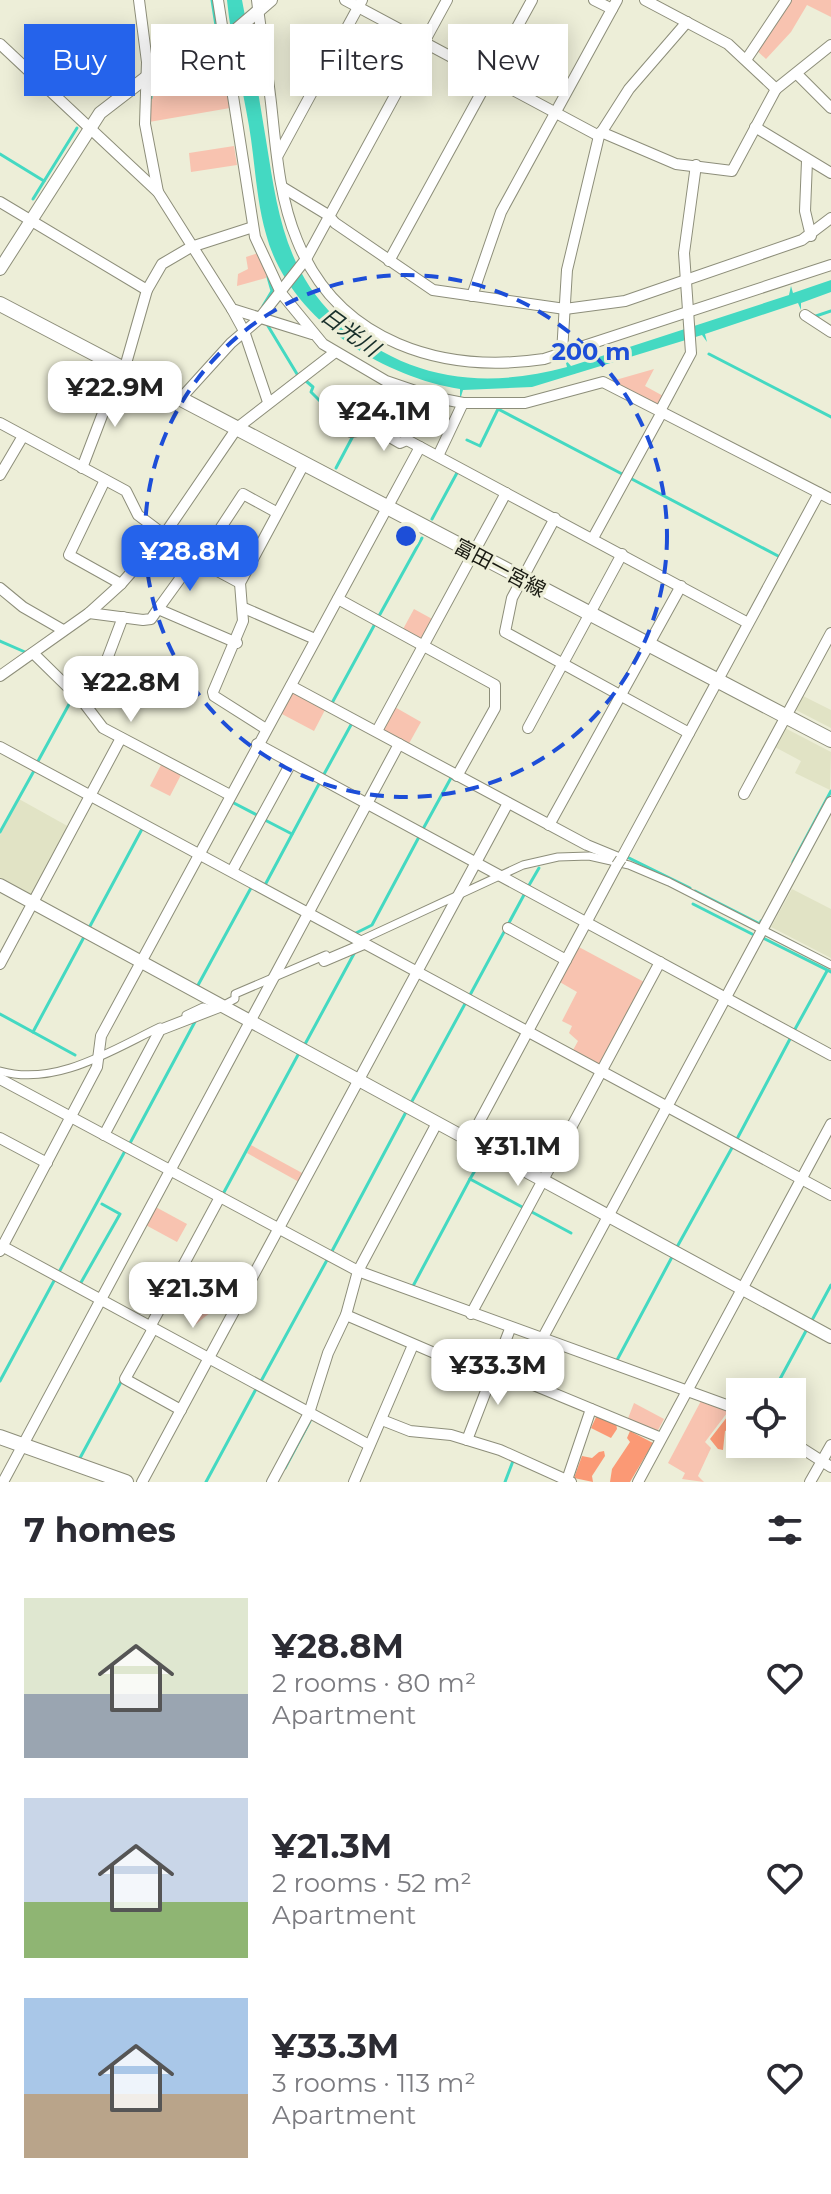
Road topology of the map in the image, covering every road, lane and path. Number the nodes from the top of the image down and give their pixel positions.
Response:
1 (139, 0) edge
2 (218, 0) edge
3 (271, 0) edge
4 (345, 0) edge
5 (447, 0) edge
6 (532, 0) edge
7 (594, 0) edge
8 (645, 0) edge
9 (786, 0) edge
10 (360, 3) edge
11 (614, 5) edge
12 (258, 6) edge
13 (687, 22) junction
14 (221, 24) edge
15 (240, 24) edge
16 (393, 24) edge
17 (519, 24) edge
18 (432, 27) edge
19 (0, 44) edge
20 (831, 45) edge
21 (746, 60) junction
22 (151, 75) edge
23 (798, 75) junction
24 (148, 76) junction
25 (776, 89) junction
26 (232, 96) edge
27 (395, 96) edge
28 (480, 96) edge
29 (520, 96) edge
30 (831, 108) edge
31 (553, 114) junction
32 (88, 127) junction
33 (755, 127) junction
34 (600, 134) junction
35 (278, 155) junction
36 (807, 161) junction
37 (696, 165) junction
38 (831, 173) edge
39 (282, 187) junction
40 (158, 192) junction
41 (0, 202) edge
42 (831, 218) edge
43 (330, 219) junction
44 (31, 221) junction
45 (253, 227) junction
46 (811, 236) junction
47 (191, 247) junction
48 (305, 260) junction
49 (389, 261) junction
50 (831, 265) edge
51 (0, 269) edge
52 (685, 279) junction
53 (147, 290) junction
54 (282, 291) junction
55 (472, 296) junction
56 (0, 304) edge
57 (232, 309) junction
58 (565, 309) junction
59 (689, 311) junction
60 (805, 315) dead end
61 (258, 320) junction
62 (244, 331) junction
63 (831, 332) edge
64 (314, 334) junction
65 (334, 353) junction
66 (562, 353) junction
67 (125, 367) junction
68 (182, 397) junction
69 (268, 402) junction
70 (463, 403) junction
71 (661, 411) junction
72 (0, 423) edge
73 (237, 428) junction
74 (351, 432) dead end
75 (23, 436) junction
76 (420, 447) junction
77 (438, 456) junction
78 (304, 464) junction
79 (82, 468) junction
80 (0, 475) edge
81 (105, 480) junction
82 (506, 493) junction
83 (819, 493) junction
84 (831, 499) edge
85 (387, 508) junction
86 (276, 512) junction
87 (555, 518) junction
88 (164, 535) junction
89 (593, 538) junction
90 (472, 553) junction
91 (622, 554) junction
92 (197, 560) junction
93 (522, 579) junction
94 (240, 583) junction
95 (121, 584) junction
96 (681, 586) junction
97 (0, 588) edge
98 (338, 599) junction
99 (244, 608) junction
100 (158, 609) junction
101 (89, 613) junction
102 (591, 615) junction
103 (123, 617) junction
104 (748, 623) junction
105 (63, 630) junction
106 (831, 633) edge
107 (315, 639) junction
108 (237, 643) junction
109 (424, 645) junction
110 (647, 645) junction
111 (33, 653) junction
112 (563, 664) junction
113 (0, 676) edge
114 (716, 681) junction
115 (291, 686) junction
116 (620, 696) junction
117 (77, 697) junction
118 (786, 718) junction
119 (528, 728) dead end
120 (266, 729) junction
121 (377, 731) junction
122 (689, 733) junction
123 (121, 738) junction
124 (831, 740) edge
125 (257, 744) junction
126 (399, 744) junction
127 (0, 747) edge
128 (291, 763) junction
129 (457, 776) junction
130 (744, 794) dead end
131 (91, 795) junction
132 (230, 795) junction
133 (831, 802) edge
134 (368, 803) junction
135 (508, 803) junction
136 (549, 825) junction
137 (199, 854) junction
138 (619, 862) junction
139 (477, 863) junction
140 (232, 871) junction
141 (500, 875) junction
142 (0, 885) edge
143 (458, 898) junction
144 (33, 903) junction
145 (308, 913) junction
146 (587, 923) junction
147 (508, 928) dead end
148 (762, 930) junction
149 (362, 942) junction
150 (566, 960) junction
151 (324, 961) dead end
152 (140, 962) junction
153 (660, 962) junction
154 (0, 964) edge
155 (831, 965) edge
156 (418, 972) junction
157 (272, 979) junction
158 (726, 998) junction
159 (217, 1005) junction
160 (249, 1021) junction
161 (527, 1031) junction
162 (98, 1055) junction
163 (831, 1055) edge
164 (0, 1071) edge
165 (601, 1071) junction
166 (0, 1079) edge
167 (360, 1081) junction
168 (667, 1107) junction
169 (72, 1118) junction
170 (437, 1123) junction
171 (831, 1124) edge
172 (104, 1135) junction
173 (0, 1138) edge
174 (469, 1141) junction
175 (47, 1163) junction
176 (169, 1170) junction
177 (801, 1179) junction
178 (542, 1180) junction
179 (831, 1195) edge
180 (220, 1197) junction
181 (608, 1216) junction
182 (279, 1229) junction
183 (1, 1247) edge
184 (358, 1271) junction
185 (741, 1288) junction
186 (99, 1299) junction
187 (471, 1314) junction
188 (346, 1315) junction
189 (152, 1328) junction
190 (510, 1329) junction
191 (831, 1337) edge
192 (541, 1341) junction
193 (413, 1345) junction
194 (209, 1359) junction
195 (495, 1369) junction
196 (686, 1391) junction
197 (726, 1405) edge
198 (591, 1409) junction
199 (181, 1410) junction
200 (309, 1413) junction
201 (382, 1420) junction
202 (0, 1437) edge
203 (659, 1437) junction
204 (467, 1440) junction
205 (21, 1444) junction
206 (369, 1445) junction
207 (831, 1445) edge
208 (806, 1451) edge
209 (827, 1465) edge
210 (569, 1481) edge
211 (3, 1482) edge
212 (126, 1482) edge
213 (142, 1482) edge
214 (272, 1482) edge
215 (354, 1482) edge
216 (638, 1482) edge
217 (810, 1482) edge

1 - 24 street
2 - 14 street
3 - 12 street
4 - 10 street
5 - 18 street
6 - 17 street
7 - 11 street
8 - 13 street
9 - 21 street
10 - 16 street
10 - 35 street
11 - 31 street
12 - 15 street
12 - 35 street
13 - 21 street
13 - 34 street
19 - 32 street
20 - 23 street
21 - 25 street
22 - 24 street
23 - 25 street
23 - 30 street
24 - 32 street
24 - 40 street
25 - 33 street
26 - 45 street
27 - 43 street
28 - 49 street
29 - 31 street
31 - 34 street
31 - 55 street
32 - 40 street
32 - 44 street
33 - 36 street
33 - 37 street
34 - 37 street
34 - 58 street
35 - 39 street
36 - 38 street
36 - 46 street
37 - 52 street
39 - 43 street
39 - 48 street
40 - 47 street
41 - 44 street
42 - 46 street
43 - 48 street
43 - 49 street
44 - 51 street
44 - 53 street
45 - 47 street
45 - 54 street
46 - 52 street
47 - 53 street
47 - 57 street
48 - 54 street
48 - 66 street
49 - 55 street
50 - 59 street
52 - 58 street
52 - 59 street
53 - 67 street
54 - 61 street
54 - 64 street
55 - 58 street
56 - 67 main road, 富田一宮線
57 - 61 street
57 - 62 street
58 - 66 street
59 - 66 street
59 - 71 street
60 - 63 street
61 - 62 street
61 - 64 street
62 - 68 street
62 - 69 street
64 - 65 street
65 - 69 street
65 - 70 street
67 - 68 main road, 富田一宮線
67 - 79 street
68 - 73 main road, 富田一宮線
69 - 73 street
70 - 71 street
70 - 77 street
71 - 83 street
71 - 89 street
72 - 75 street
73 - 78 main road, 富田一宮線
73 - 88 street
74 - 76 street
75 - 79 street
75 - 80 street
76 - 77 street
76 - 85 street
77 - 82 street
78 - 85 main road, 富田一宮線
78 - 86 street
79 - 81 street
81 - 88 street
81 - 95 street
82 - 87 street
82 - 90 street
83 - 84 street
83 - 104 street
85 - 90 main road, 富田一宮線
85 - 98 street
86 - 92 street
86 - 94 street
87 - 89 street
87 - 93 street
88 - 92 street
88 - 95 street
89 - 91 street
90 - 93 main road, 富田一宮線
90 - 109 street
91 - 96 street
91 - 102 street
92 - 94 street
92 - 100 street
93 - 102 main road, 富田一宮線
93 - 112 street
94 - 99 street
95 - 101 street
96 - 104 street
96 - 110 street
97 - 105 street
98 - 107 street
98 - 109 street
99 - 107 street
99 - 108 street
100 - 103 street
100 - 108 street
101 - 103 street
101 - 105 street
102 - 110 main road, 富田一宮線
102 - 112 street
103 - 117 street
104 - 114 street
105 - 111 street
106 - 118 street
107 - 115 street
108 - 120 street
109 - 121 street
109 - 129 street
110 - 114 main road, 富田一宮線
110 - 116 street
111 - 113 street
111 - 117 street
112 - 116 street
112 - 119 street
114 - 118 main road, 富田一宮線
114 - 122 street
115 - 120 street
115 - 121 street
116 - 122 street
116 - 136 street
117 - 123 street
118 - 124 main road, 富田一宮線
118 - 130 street
120 - 125 street
121 - 126 street
122 - 138 street
123 - 131 street
123 - 132 street
125 - 128 street
125 - 132 street
126 - 129 street
126 - 134 street
127 - 131 street
128 - 134 street
128 - 140 street
129 - 135 street
131 - 137 street
131 - 144 street
132 - 137 street
133 - 148 street
134 - 139 street
134 - 145 street
135 - 136 street
135 - 139 street
136 - 138 street
137 - 140 street
137 - 152 street
138 - 146 street
139 - 141 street
139 - 143 street
140 - 145 street
141 - 143 street
141 - 146 street
141 - 148 street
142 - 144 street
143 - 149 street
143 - 156 street
144 - 152 street
144 - 154 street
145 - 149 street
145 - 157 street
146 - 150 street
146 - 153 street
147 - 150 street
148 - 155 street
148 - 158 street
149 - 151 street
149 - 156 street
149 - 157 street
150 - 161 street
152 - 159 street
152 - 162 street
153 - 158 street
153 - 165 street
156 - 161 street
156 - 167 street
157 - 159 street
157 - 160 street
158 - 163 street
158 - 168 street
159 - 160 street
159 - 162 street
159 - 172 street
160 - 167 street
160 - 176 street
161 - 165 street
161 - 174 street
162 - 164 street
162 - 169 street
165 - 168 street
165 - 178 street
166 - 169 street
167 - 170 street
167 - 182 street
168 - 177 street
168 - 181 street
169 - 172 street
169 - 175 street
170 - 174 street
170 - 184 street
171 - 177 street
172 - 176 street
173 - 175 street
174 - 178 street
175 - 183 street
176 - 180 street
176 - 186 street
177 - 179 street
177 - 185 street
178 - 181 street
178 - 187 street
180 - 182 street
180 - 189 street
181 - 185 street
181 - 192 street
182 - 184 street
182 - 194 street
183 - 186 street
184 - 187 street
184 - 188 street
185 - 191 street
185 - 196 street
186 - 189 street
186 - 205 street
187 - 190 street
188 - 193 street
188 - 200 street
189 - 194 street
189 - 199 street
190 - 192 street
190 - 195 street
192 - 196 street
193 - 195 street
193 - 201 street
194 - 199 street
194 - 200 street
195 - 198 street
195 - 204 street
196 - 197 street
196 - 203 street
198 - 203 street
198 - 210 street
199 - 213 street
200 - 206 street
200 - 214 street
201 - 204 street
201 - 206 street
202 - 205 main road
203 - 216 street
204 - 210 street
205 - 211 street
205 - 212 main road
206 - 215 street
207 - 209 street
208 - 209 street
209 - 217 street

